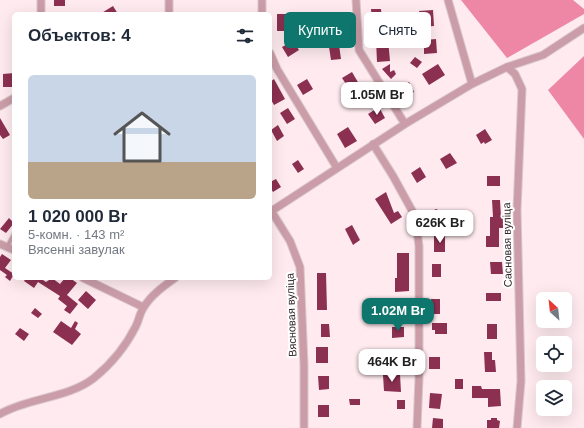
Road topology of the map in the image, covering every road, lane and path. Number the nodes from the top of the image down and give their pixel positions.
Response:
1 (41, 0) edge
2 (169, 0) edge
3 (262, 0) edge
4 (356, 0) edge
5 (448, 0) edge
6 (41, 12) edge
7 (169, 12) edge
8 (262, 12) edge
9 (584, 28) edge
10 (272, 58) edge
11 (507, 67) junction
12 (472, 84) junction
13 (12, 99) edge
14 (0, 106) edge
15 (404, 124) junction
16 (372, 144) junction
17 (337, 168) junction
18 (272, 210) edge
19 (272, 214) edge
20 (12, 236) edge
21 (3, 246) edge
22 (87, 280) edge
23 (173, 280) edge
24 (143, 307) junction
25 (0, 414) edge
26 (304, 428) edge
27 (417, 428) edge
28 (517, 428) edge

1 - 6 street
2 - 7 street
3 - 8 street
4 - 15 street
5 - 12 street
9 - 11 street
10 - 17 street
11 - 12 street
11 - 28 street, Сасновая вуліца
12 - 15 street
13 - 14 street
15 - 16 street
16 - 17 street
16 - 27 street
17 - 18 street
19 - 26 street, Вясновая вуліца
20 - 21 lane
22 - 24 street
23 - 24 street
24 - 25 street

